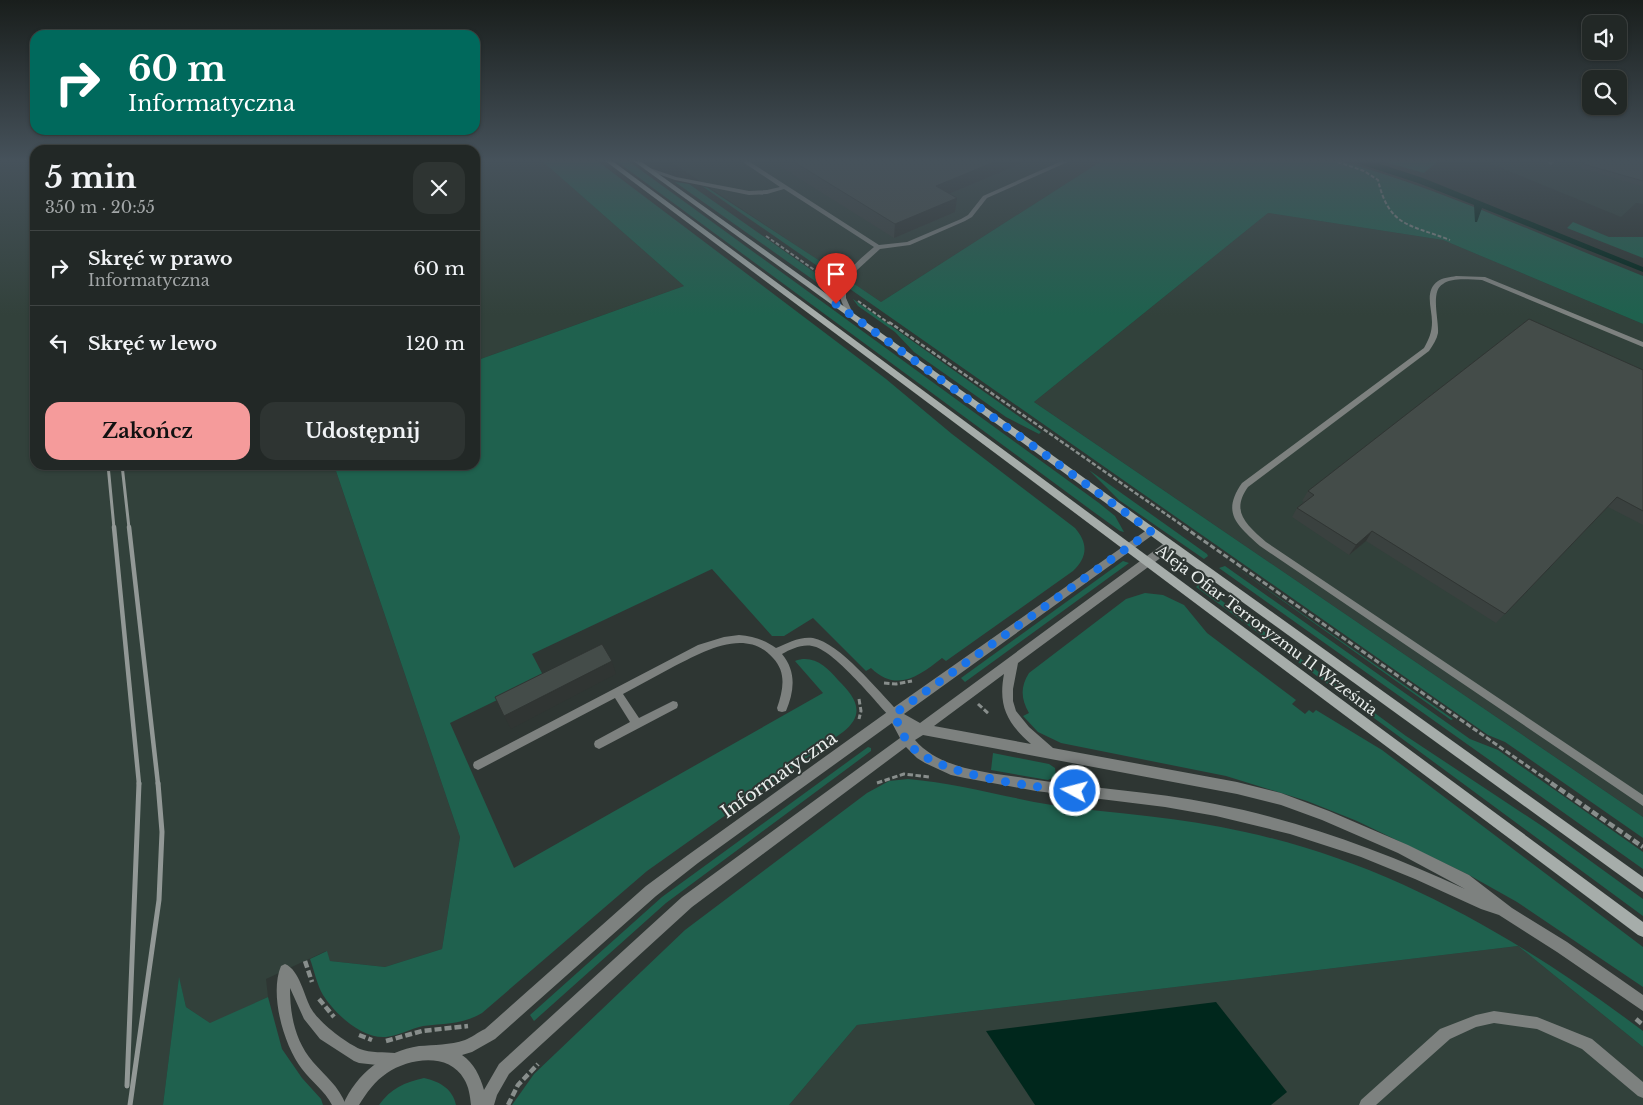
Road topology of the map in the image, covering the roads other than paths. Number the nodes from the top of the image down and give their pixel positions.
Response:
1 (676, 212) edge
2 (706, 212) edge
3 (823, 212) edge
4 (974, 212) edge
5 (878, 247) junction
6 (852, 316) junction
7 (1643, 346) edge
8 (1151, 531) junction
9 (1170, 545) junction
10 (1128, 547) junction
11 (1148, 562) junction
12 (776, 653) junction
13 (1014, 659) junction
14 (617, 692) junction
15 (673, 705) dead end
16 (782, 708) dead end
17 (894, 714) junction
18 (637, 724) junction
19 (920, 729) junction
20 (906, 740) junction
21 (599, 744) dead end
22 (1053, 753) junction
23 (478, 765) dead end
24 (1643, 802) edge
25 (1643, 885) edge
26 (1507, 913) junction
27 (1643, 930) edge
28 (1643, 1004) edge
29 (436, 1052) junction
30 (395, 1060) junction
31 (1643, 1091) edge
32 (339, 1105) edge
33 (351, 1105) edge
34 (479, 1105) edge
35 (486, 1105) edge
36 (1366, 1105) edge

1 - 10 street, Aleja Ofiar Terroryzmu 11 Września
2 - 6 street, Aleja Ofiar Terroryzmu 11 Września
3 - 5 lane
4 - 5 lane
5 - 6 lane
6 - 8 street, Aleja Ofiar Terroryzmu 11 Września
7 - 24 lane
8 - 9 street, Aleja Ofiar Terroryzmu 11 Września
8 - 10 street, Informatyczna
9 - 11 street
9 - 25 street, Aleja Ofiar Terroryzmu 11 Września
10 - 11 street, Aleja Ofiar Terroryzmu 11 Września
10 - 17 street, Informatyczna
11 - 13 street
11 - 27 street, Aleja Ofiar Terroryzmu 11 Września
12 - 14 lane
12 - 16 lane
12 - 17 lane
13 - 19 street
13 - 22 street
14 - 18 lane
14 - 23 lane
15 - 18 lane
17 - 19 street
17 - 20 street
17 - 29 street, Informatyczna
18 - 21 lane
19 - 20 street
19 - 22 street
20 - 26 street
20 - 35 street
22 - 26 street
26 - 28 street
29 - 30 street, Informatyczna
29 - 34 street
30 - 32 lane
30 - 33 street, Informatyczna
31 - 36 lane

